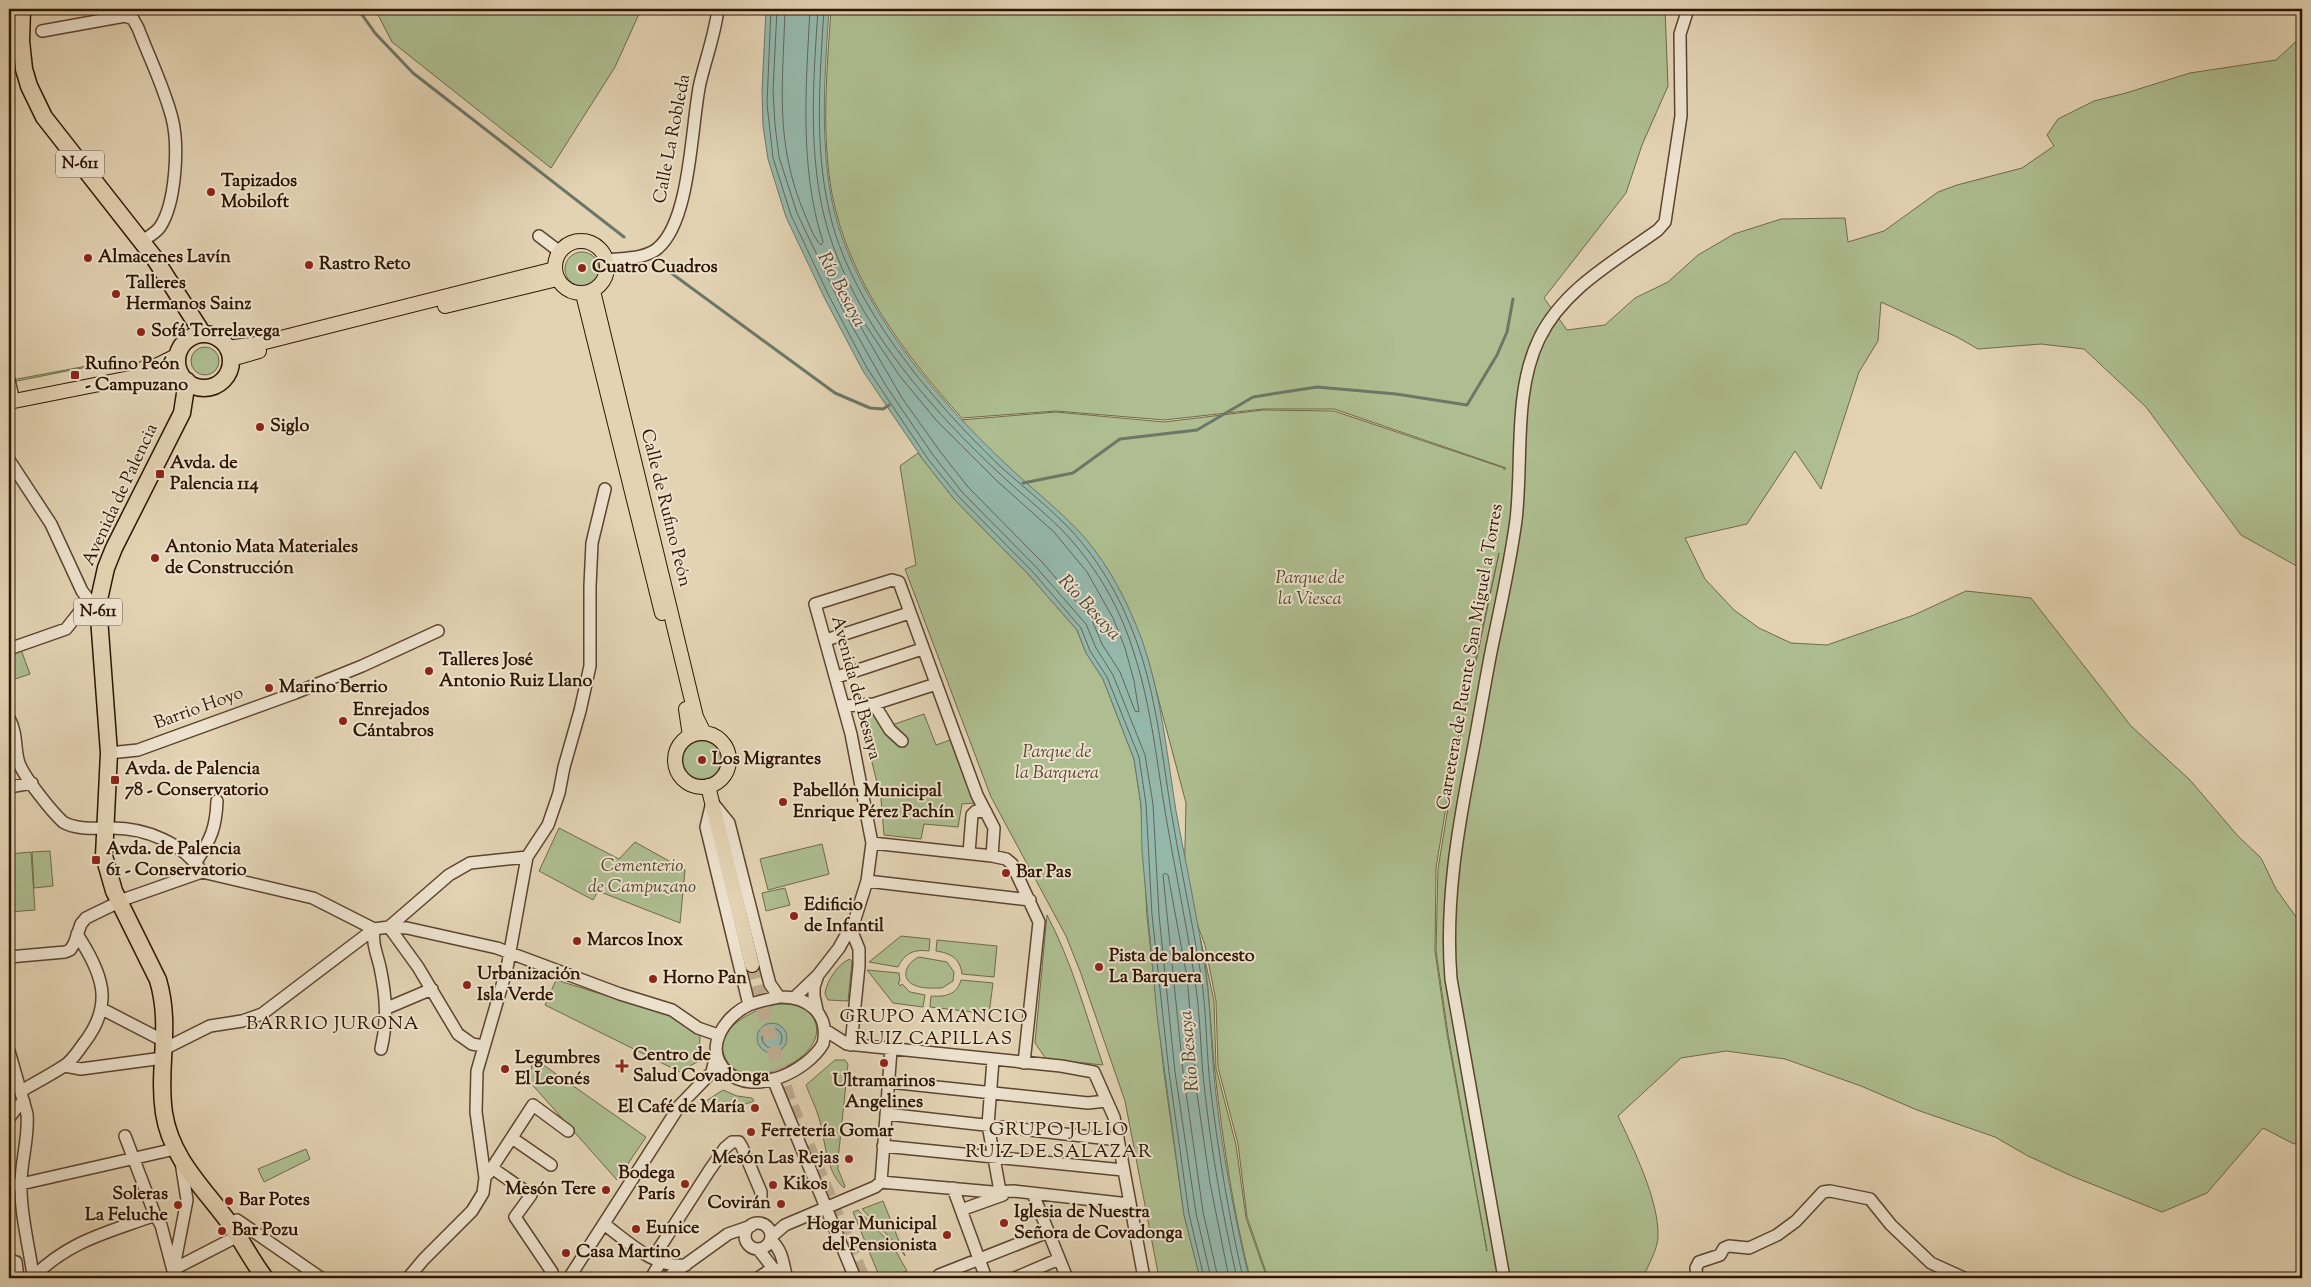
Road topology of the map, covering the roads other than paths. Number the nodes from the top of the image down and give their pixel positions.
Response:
1 (718, 9) edge
2 (1688, 9) edge
3 (18, 15) edge
4 (42, 31) dead end
5 (539, 236) dead end
6 (142, 241) junction
7 (560, 252) junction
8 (606, 260) junction
9 (556, 274) junction
10 (588, 292) junction
11 (196, 336) junction
12 (229, 354) junction
13 (178, 355) junction
14 (184, 379) junction
15 (203, 388) junction
16 (10, 392) edge
17 (182, 413) junction
18 (9, 460) edge
19 (604, 489) dead end
20 (94, 602) junction
21 (910, 613) junction
22 (438, 631) dead end
23 (826, 640) junction
24 (9, 649) edge
25 (922, 649) junction
26 (837, 677) junction
27 (936, 684) junction
28 (874, 704) junction
29 (845, 706) junction
30 (9, 718) edge
31 (704, 733) junction
32 (690, 736) junction
33 (902, 741) dead end
34 (109, 753) junction
35 (13, 756) edge
36 (32, 783) junction
37 (708, 786) junction
38 (9, 787) edge
39 (217, 801) dead end
40 (712, 802) junction
41 (986, 812) junction
42 (105, 829) junction
43 (872, 843) junction
44 (969, 854) junction
45 (992, 856) junction
46 (527, 857) junction
47 (199, 867) junction
48 (866, 881) junction
49 (1030, 900) junction
50 (119, 902) junction
51 (389, 927) junction
52 (850, 927) junction
53 (374, 929) junction
54 (78, 934) junction
55 (510, 953) junction
56 (9, 957) edge
57 (752, 965) tunnel mouth
58 (818, 975) junction
59 (432, 990) junction
60 (779, 997) junction
61 (794, 997) junction
62 (749, 1005) junction
63 (387, 1008) junction
64 (102, 1009) junction
65 (817, 1010) junction
66 (825, 1030) junction
67 (718, 1035) junction
68 (849, 1044) junction
69 (483, 1046) junction
70 (164, 1049) junction
71 (381, 1049) dead end
72 (820, 1049) junction
73 (891, 1050) junction
74 (9, 1051) edge
75 (717, 1053) junction
76 (993, 1060) junction
77 (1024, 1062) junction
78 (64, 1066) junction
79 (732, 1076) junction
80 (773, 1079) junction
81 (704, 1082) junction
82 (889, 1082) junction
83 (989, 1094) junction
84 (22, 1097) junction
85 (1106, 1101) junction
86 (886, 1114) junction
87 (9, 1118) edge
88 (988, 1124) junction
89 (568, 1131) dead end
90 (125, 1136) dead end
91 (512, 1138) junction
92 (1118, 1140) junction
93 (883, 1146) junction
94 (178, 1154) junction
95 (135, 1158) junction
96 (994, 1159) junction
97 (551, 1165) dead end
98 (1123, 1170) junction
99 (489, 1173) junction
100 (881, 1182) junction
101 (15, 1185) edge
102 (954, 1188) junction
103 (1000, 1191) junction
104 (1014, 1191) junction
105 (1033, 1194) junction
106 (761, 1202) dead end
107 (1129, 1204) junction
108 (826, 1208) junction
109 (961, 1210) junction
110 (155, 1215) junction
111 (604, 1224) junction
112 (763, 1224) junction
113 (785, 1225) junction
114 (751, 1226) junction
115 (233, 1229) junction
116 (1048, 1232) junction
117 (771, 1238) junction
118 (715, 1244) junction
119 (753, 1247) junction
120 (172, 1248) junction
121 (978, 1258) junction
122 (1060, 1259) junction
123 (9, 1260) edge
124 (657, 1260) junction
125 (686, 1264) junction
126 (773, 1268) junction
127 (552, 1272) dead end
128 (175, 1274) edge
129 (939, 1275) dead end
130 (34, 1277) edge
131 (260, 1277) edge
132 (316, 1277) edge
133 (786, 1277) edge
134 (18, 1278) edge
135 (408, 1278) edge
136 (569, 1278) edge
137 (652, 1278) edge
138 (667, 1278) edge
139 (758, 1278) edge
140 (855, 1278) edge
141 (986, 1278) edge
142 (1015, 1278) edge
143 (1067, 1278) edge
144 (1144, 1278) edge
145 (1504, 1278) edge
146 (1697, 1278) edge
147 (1964, 1278) edge

1 - 8 street, Calle La Robleda
2 - 145 street, Carretera de Puente San Miguel a Torres
3 - 6 highway, N-611
4 - 6 street
5 - 7 street
6 - 11 highway, N-611
7 - 8 main road
7 - 9 main road
8 - 10 main road
9 - 10 main road
9 - 12 main road
10 - 31 main road, Calle de Rufino Peón
10 - 32 main road, Calle de Rufino Peón
11 - 12 highway, N-611
11 - 13 highway
12 - 15 highway, N-611
13 - 14 highway, N-611
13 - 16 main road
14 - 15 highway
14 - 16 main road
14 - 17 highway, Avenida de Palencia / N-611
15 - 17 highway, Avenida de Palencia / N-611
17 - 20 highway, Avenida de Palencia / N-611
18 - 20 street
19 - 46 street
20 - 24 street
20 - 34 highway, Avenida de Palencia / N-611
21 - 23 street
21 - 23 street, Avenida del Besaya
21 - 25 street
22 - 34 street, Barrio Hoyo
23 - 26 street, Avenida del Besaya
25 - 26 street
25 - 27 street
26 - 29 street, Avenida del Besaya
27 - 28 street
27 - 41 street
28 - 29 street
28 - 33 street
29 - 43 street, Avenida del Besaya
30 - 35 street
31 - 32 main road
31 - 37 main road
32 - 37 main road
34 - 42 highway, Avenida de Palencia / N-611
35 - 36 street
36 - 38 street
36 - 42 street
37 - 40 main road
39 - 47 street
40 - 57 main road
40 - 60 street
40 - 62 street
41 - 44 street
41 - 45 street
42 - 47 street
42 - 50 highway, Avenida de Palencia / N-611
43 - 44 street
43 - 48 street, Avenida del Besaya
44 - 45 street
45 - 49 street
46 - 51 street
46 - 55 street
47 - 50 street
47 - 53 street
48 - 49 street
48 - 52 street, Avenida del Besaya
49 - 77 street
50 - 54 street
50 - 70 highway, Avenida de Palencia / N-611
51 - 53 street
51 - 55 street
51 - 59 street
52 - 58 street, Avenida del Besaya
52 - 68 street
53 - 63 street
53 - 70 street
54 - 56 street
54 - 64 street
55 - 67 street
55 - 69 street
58 - 61 street
58 - 65 street
59 - 63 street
59 - 69 street
60 - 61 street
60 - 62 street
61 - 65 street
62 - 67 street
63 - 71 street
64 - 70 street
64 - 78 street
65 - 66 street
66 - 68 street
66 - 72 street
67 - 75 street
68 - 72 street
68 - 73 street
69 - 99 street
70 - 78 street
70 - 94 highway, Avenida de Palencia / N-611
72 - 80 street
73 - 76 street
73 - 82 street
74 - 84 street
75 - 79 street
75 - 81 street
76 - 77 street
76 - 83 street
77 - 85 street
78 - 84 street
79 - 80 street
79 - 81 street
80 - 108 street
81 - 111 street
82 - 83 street
82 - 86 street
83 - 85 street
83 - 88 street
84 - 87 street
84 - 101 street
85 - 92 street
86 - 88 street
86 - 93 street
88 - 92 street
88 - 96 street
89 - 91 street
90 - 95 street
91 - 97 street
91 - 99 street
92 - 98 street
93 - 96 street
93 - 100 street
94 - 95 street
94 - 115 highway, Avenida de Palencia / N-611
94 - 120 street
95 - 101 street
95 - 110 street
96 - 98 street
96 - 103 street
98 - 107 street
99 - 127 street
99 - 135 street
100 - 102 street
100 - 108 street
101 - 130 street
102 - 103 street
102 - 109 street
103 - 104 street
104 - 105 street
104 - 109 street
105 - 107 street
105 - 116 street
106 - 124 street
107 - 144 street
108 - 113 street
108 - 140 street
109 - 121 street
110 - 120 street
110 - 130 street
111 - 124 street
111 - 136 street
112 - 113 street
112 - 114 street
112 - 117 street
113 - 117 street
114 - 118 street
114 - 119 street
115 - 128 street
115 - 131 highway, Avenida de Palencia / N-611
115 - 132 street
116 - 121 street
116 - 122 street
117 - 119 street
117 - 133 street
118 - 119 street
118 - 125 street
119 - 126 street
120 - 128 street
121 - 129 street
121 - 141 street
122 - 142 street
122 - 143 street
123 - 134 street
124 - 125 street
124 - 137 street
125 - 138 street
126 - 133 street
126 - 139 street
146 - 147 street

